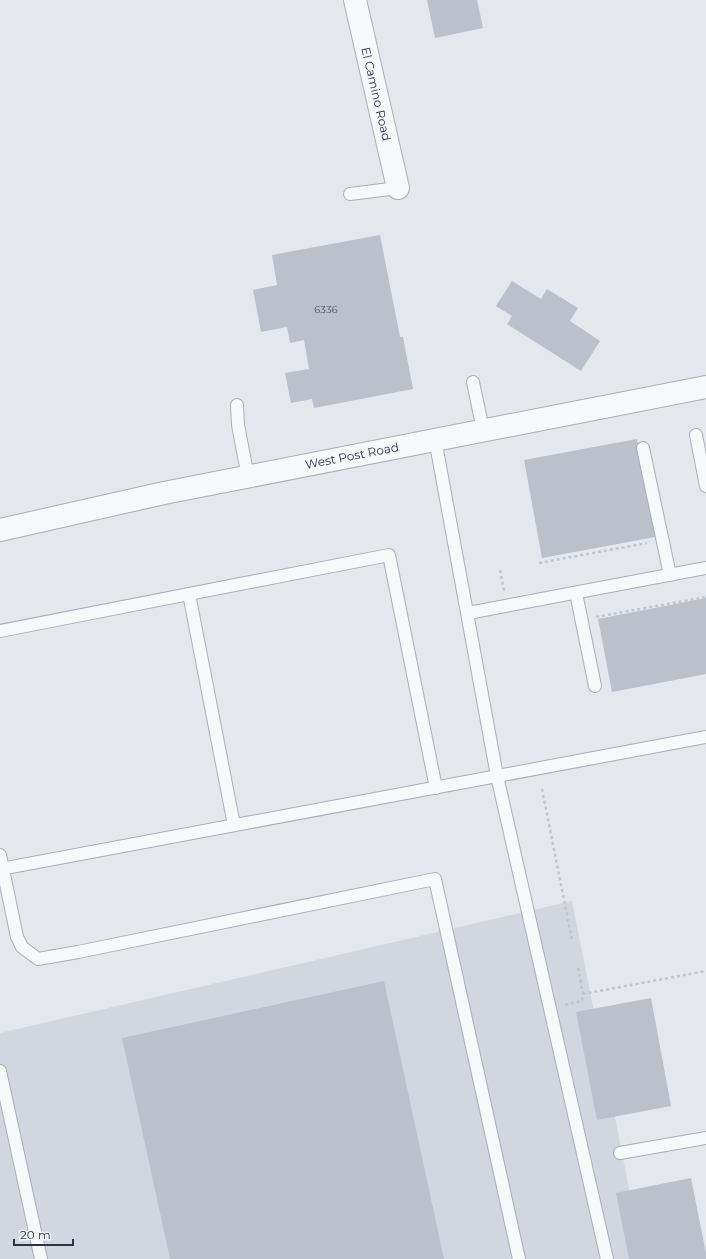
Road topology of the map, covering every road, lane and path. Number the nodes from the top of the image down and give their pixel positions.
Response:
1 (355, 0) edge
2 (398, 188) joint
3 (350, 194) dead end
4 (473, 382) dead end
5 (706, 387) edge
6 (237, 405) dead end
7 (483, 430) junction
8 (696, 435) dead end
9 (435, 439) junction
10 (643, 448) dead end
11 (248, 477) junction
12 (706, 486) edge
13 (0, 530) edge
14 (651, 542) dead end
15 (539, 563) dead end
16 (706, 568) edge
17 (500, 570) dead end
18 (670, 575) junction
19 (576, 593) junction
20 (189, 594) junction
21 (706, 597) edge
22 (507, 605) junction
23 (468, 613) junction
24 (596, 618) dead end
25 (0, 630) edge
26 (595, 686) dead end
27 (706, 737) edge
28 (497, 776) junction
29 (436, 788) junction
30 (542, 789) dead end
31 (234, 825) junction
32 (0, 855) edge
33 (1, 869) edge
34 (572, 940) dead end
35 (578, 968) dead end
36 (706, 971) edge
37 (583, 994) junction
38 (560, 1006) dead end
39 (0, 1071) edge
40 (706, 1138) edge
41 (620, 1153) dead end
42 (41, 1259) edge
43 (519, 1259) edge
44 (607, 1259) edge

1 - 2 street, El Camino Road
2 - 3 lane
4 - 7 lane
5 - 7 street, West Post Road
6 - 11 lane
7 - 9 street, West Post Road
8 - 12 lane
9 - 11 street, West Post Road
9 - 23 lane
10 - 18 lane
11 - 13 street, West Post Road
14 - 15 path
16 - 18 lane
17 - 22 path
18 - 19 lane
19 - 22 lane
19 - 26 lane
20 - 25 lane
20 - 29 lane
20 - 31 lane
21 - 24 path
22 - 23 lane
23 - 28 lane
27 - 28 lane
28 - 29 lane
28 - 44 lane
29 - 31 lane
30 - 34 path
31 - 33 lane
32 - 33 lane
33 - 43 lane
35 - 37 path
36 - 37 path
37 - 38 path
39 - 42 lane
40 - 41 lane

